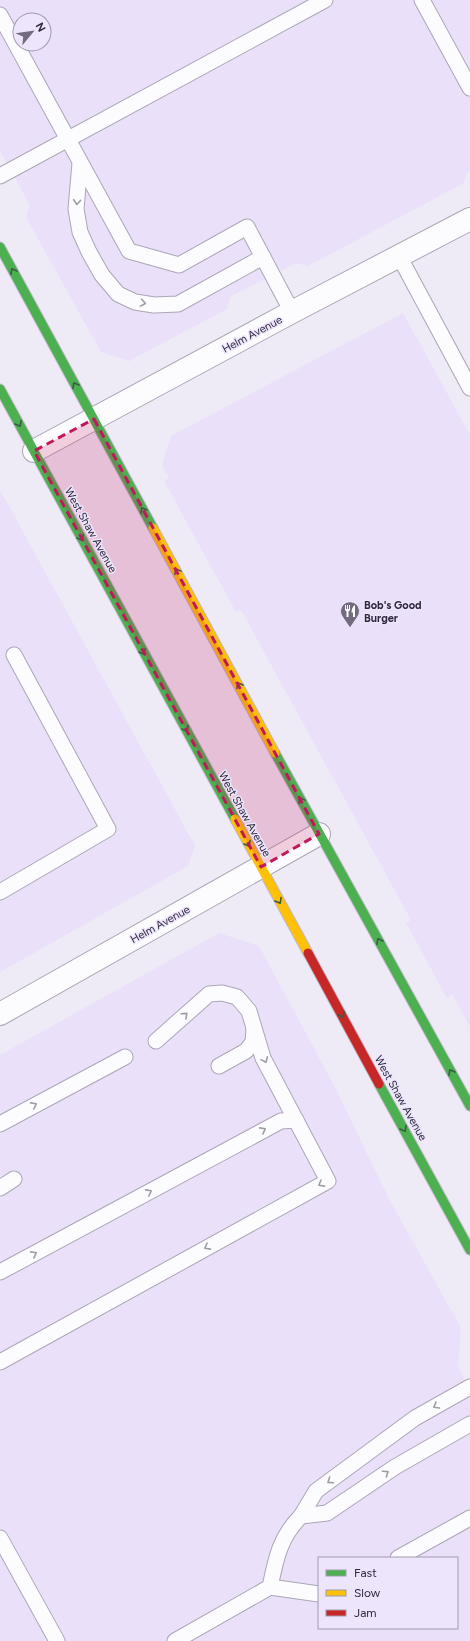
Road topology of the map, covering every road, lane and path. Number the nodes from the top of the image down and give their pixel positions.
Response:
1 (325, 0) edge
2 (422, 0) edge
3 (0, 15) edge
4 (470, 88) edge
5 (67, 140) junction
6 (80, 163) junction
7 (0, 176) edge
8 (470, 219) edge
9 (0, 247) edge
10 (399, 256) junction
11 (263, 257) junction
12 (292, 312) junction
13 (470, 388) edge
14 (1, 395) edge
15 (94, 419) junction
16 (34, 451) junction
17 (14, 655) dead end
18 (319, 834) junction
19 (260, 867) junction
20 (0, 892) edge
21 (0, 1014) edge
22 (254, 1028) junction
23 (156, 1041) dead end
24 (125, 1057) dead end
25 (219, 1066) dead end
26 (470, 1106) edge
27 (296, 1120) junction
28 (0, 1124) edge
29 (14, 1179) dead end
30 (0, 1188) edge
31 (470, 1250) edge
32 (0, 1272) edge
33 (0, 1362) edge
34 (470, 1387) edge
35 (470, 1424) edge
36 (301, 1516) junction
37 (470, 1518) edge
38 (0, 1538) edge
39 (400, 1557) edge
40 (270, 1587) junction
41 (318, 1594) edge
42 (57, 1641) edge
43 (175, 1641) edge

1 - 5 lane
2 - 4 lane
3 - 5 lane
5 - 6 lane
5 - 7 lane
6 - 11 lane
6 -> 11 lane
8 - 10 street, Helm Avenue
15 -> 9 main road
10 - 12 street, Helm Avenue
10 - 13 lane
11 - 12 lane
12 - 15 street, Helm Avenue
14 -> 16 main road, West Shaw Avenue
15 - 16 street, Helm Avenue
18 -> 15 main road
16 -> 19 main road, West Shaw Avenue
17 - 20 lane
18 - 19 street, Helm Avenue
26 -> 18 main road
19 - 21 street, Helm Avenue
19 -> 31 main road, West Shaw Avenue
23 -> 22 lane
22 - 25 lane
22 -> 27 lane
28 -> 24 lane
32 -> 27 lane
27 -> 33 lane
29 - 30 lane
34 -> 36 lane
36 -> 35 lane
36 - 40 lane
37 - 39 lane
38 - 42 lane
40 - 41 lane
40 - 43 lane

